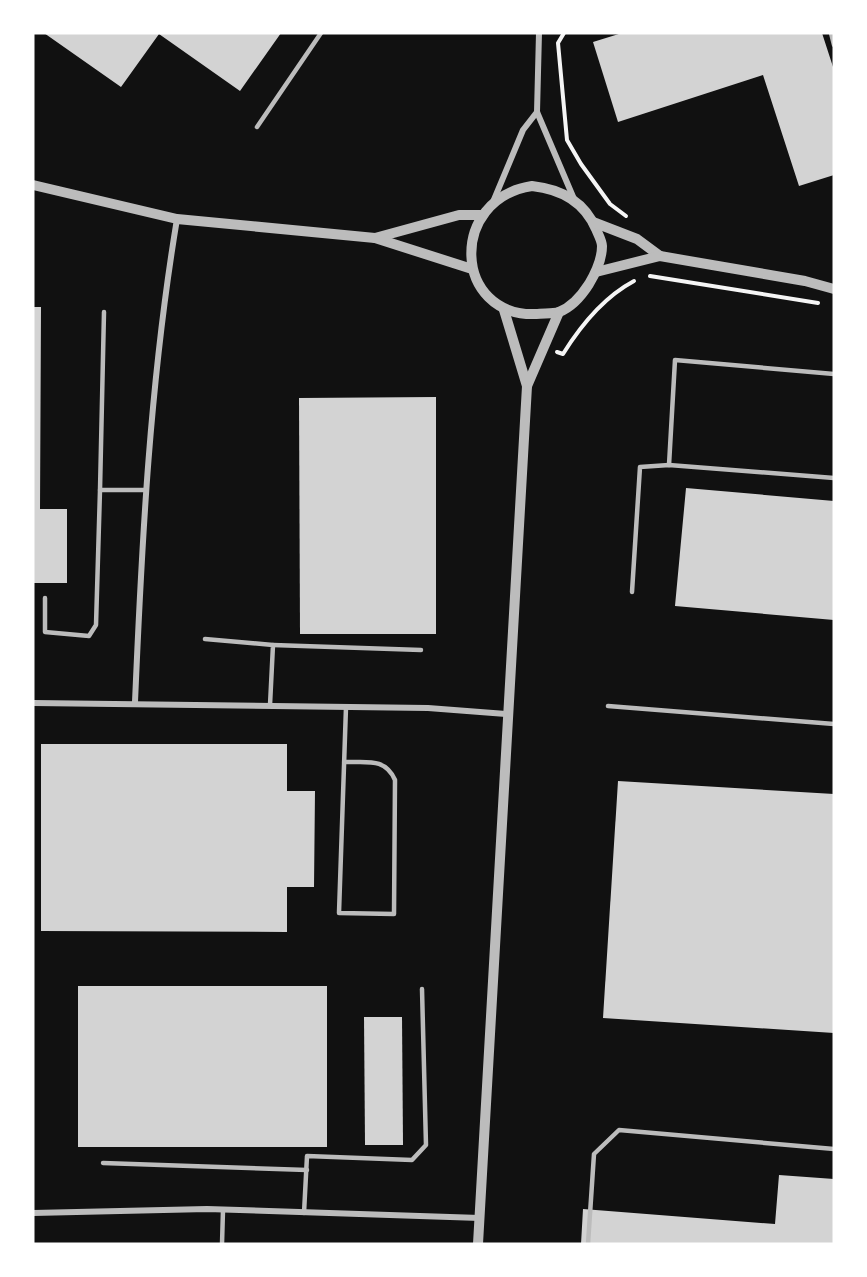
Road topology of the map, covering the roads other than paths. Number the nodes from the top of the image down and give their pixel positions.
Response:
1 (321, 33) edge
2 (539, 33) edge
3 (831, 33) edge
4 (834, 45) edge
5 (537, 112) junction
6 (257, 127) dead end
7 (33, 185) edge
8 (575, 200) junction
9 (493, 202) junction
10 (481, 215) junction
11 (177, 219) junction
12 (593, 222) junction
13 (375, 238) junction
14 (660, 256) junction
15 (472, 269) junction
16 (596, 272) junction
17 (834, 289) edge
18 (504, 310) junction
19 (104, 312) dead end
20 (559, 312) junction
21 (834, 374) edge
22 (527, 386) junction
23 (669, 465) junction
24 (834, 478) edge
25 (100, 490) junction
26 (145, 490) junction
27 (632, 592) dead end
28 (45, 598) dead end
29 (205, 639) dead end
30 (273, 645) junction
31 (421, 650) dead end
32 (135, 702) junction
33 (33, 703) edge
34 (270, 705) junction
35 (346, 706) junction
36 (608, 706) dead end
37 (506, 714) junction
38 (834, 724) edge
39 (344, 762) junction
40 (422, 989) dead end
41 (834, 1149) edge
42 (103, 1163) dead end
43 (307, 1170) junction
44 (223, 1210) junction
45 (33, 1213) edge
46 (304, 1213) junction
47 (481, 1218) junction
48 (222, 1244) edge
49 (478, 1244) edge
50 (588, 1244) edge

1 - 6 lane
2 - 5 street
3 - 4 lane
5 - 8 street
5 - 9 street
7 - 11 street
8 - 9 street
8 - 12 street
9 - 10 street
10 - 13 street
10 - 15 street
11 - 13 street
11 - 26 street
12 - 14 street
12 - 16 street
13 - 15 street
14 - 16 street
14 - 17 street
15 - 18 street
16 - 20 street
18 - 20 street
18 - 22 street
19 - 25 lane
20 - 22 street
21 - 23 lane
22 - 37 street
23 - 24 lane
23 - 27 lane
25 - 26 lane
25 - 28 lane
26 - 32 street
29 - 30 lane
30 - 31 lane
30 - 34 lane
32 - 33 street
32 - 34 street
34 - 35 street
35 - 37 street
35 - 39 lane
36 - 38 lane
37 - 47 street
39 - 39 lane
40 - 43 lane
41 - 50 lane
42 - 43 lane
43 - 46 lane
44 - 45 street
44 - 46 street
44 - 48 lane
46 - 47 street
47 - 49 street

